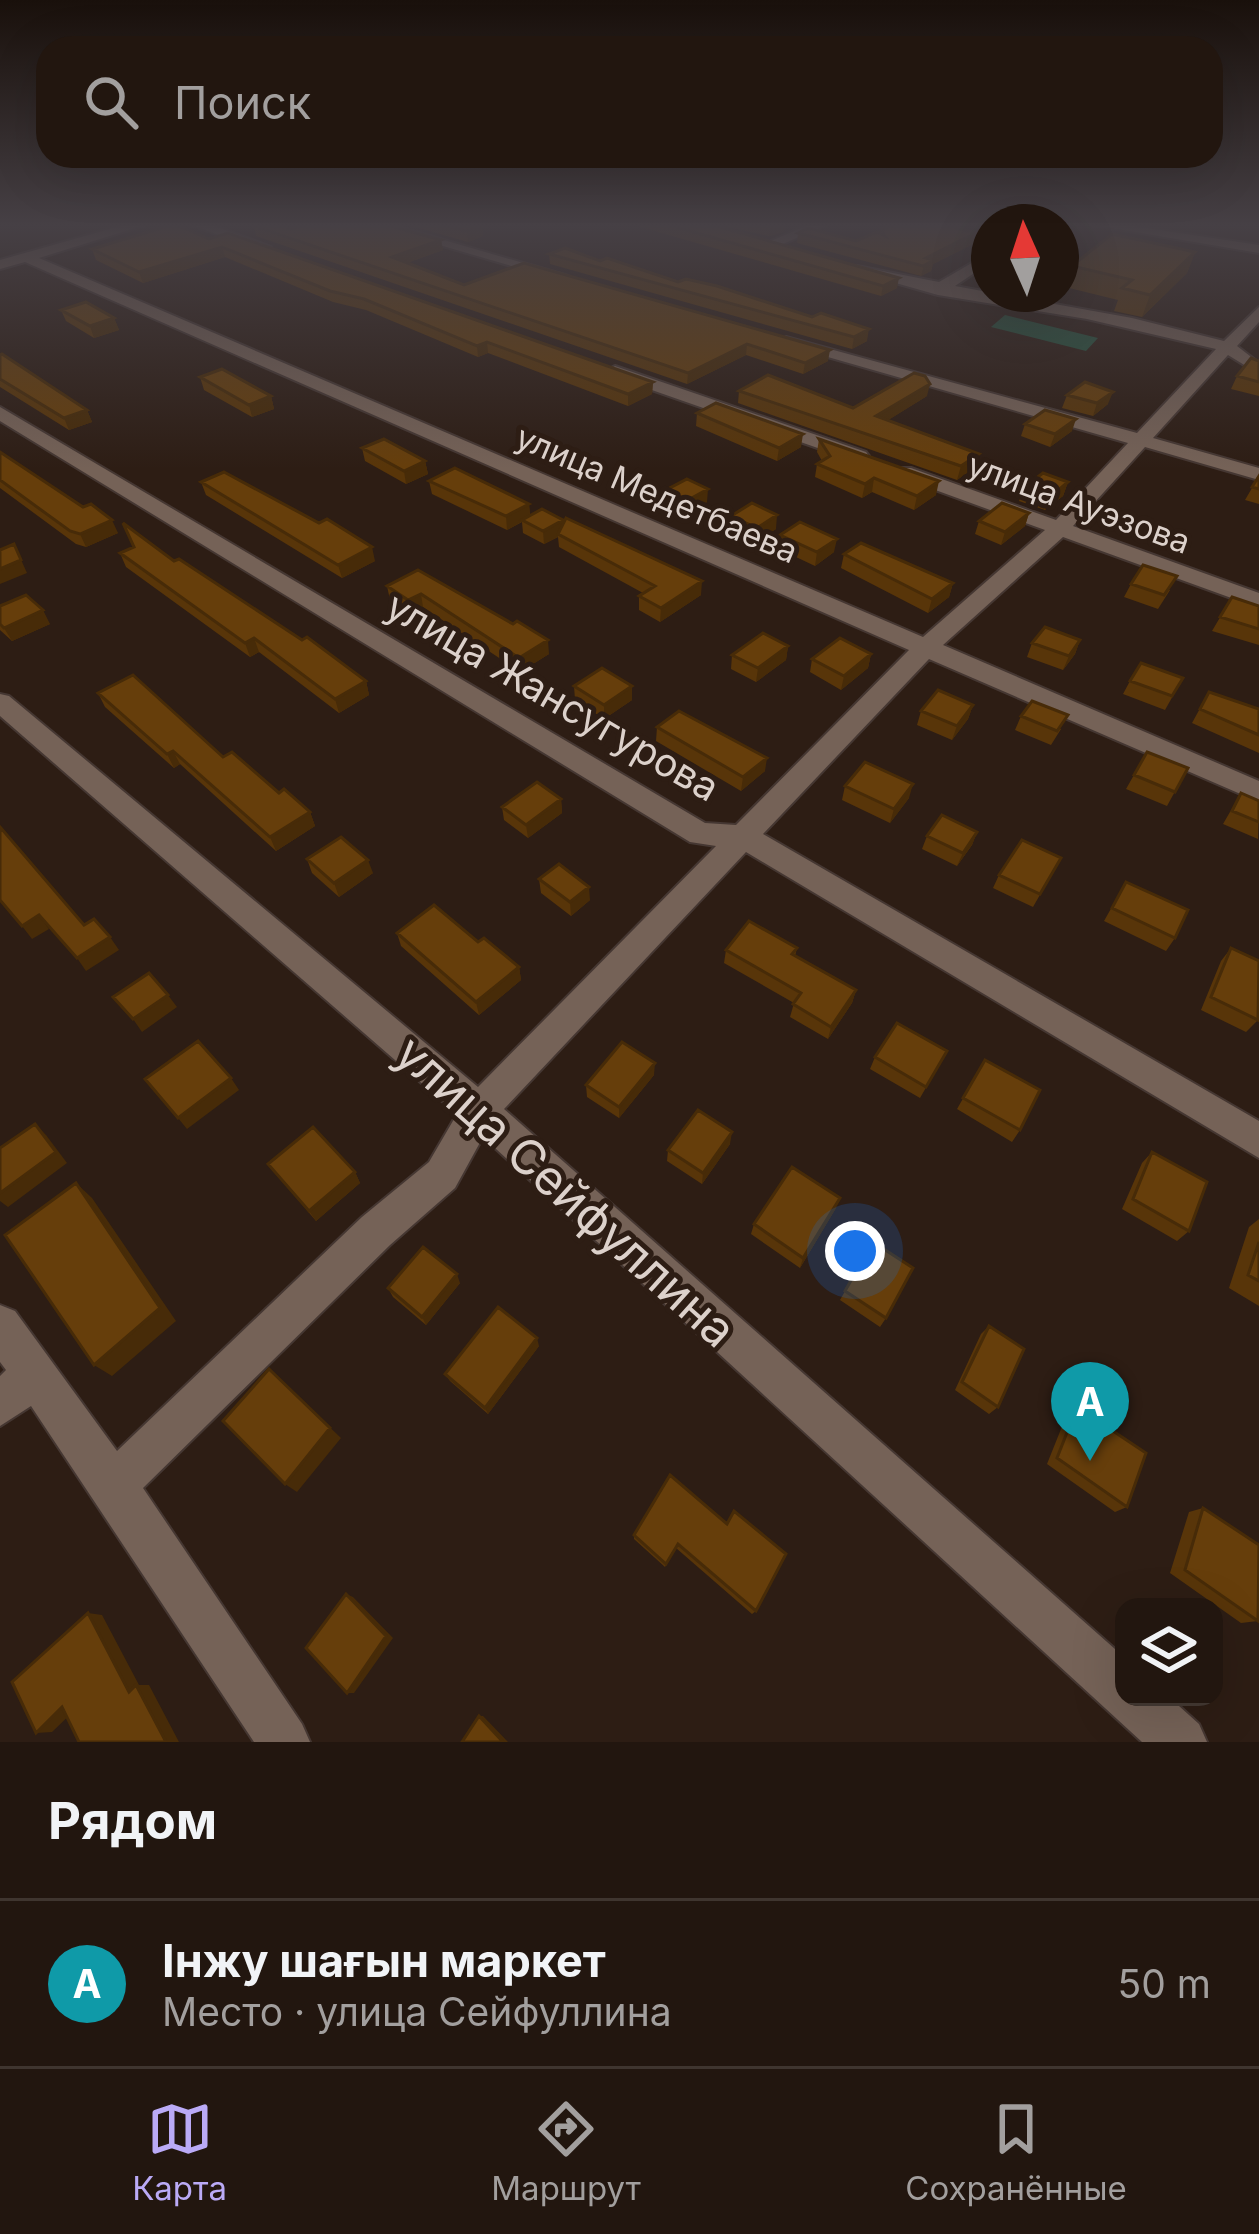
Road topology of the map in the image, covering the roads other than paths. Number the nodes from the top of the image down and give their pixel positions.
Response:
1 (139, 306) edge
2 (1054, 306) edge
3 (1259, 312) edge
4 (783, 339) edge
5 (1228, 346) junction
6 (597, 364) edge
7 (1259, 369) edge
8 (0, 413) edge
9 (1141, 440) junction
10 (1259, 474) edge
11 (1061, 527) junction
12 (1259, 601) edge
13 (927, 646) junction
14 (0, 701) edge
15 (1259, 792) edge
16 (742, 836) junction
17 (478, 1110) junction
18 (1259, 1141) edge
19 (0, 1326) edge
20 (17, 1390) edge
21 (114, 1485) junction
22 (1115, 1683) edge
23 (1141, 1706) edge
24 (284, 1742) edge
25 (1181, 1742) edge

1 - 13 street, улица Медетбаева
2 - 5 street
3 - 5 street
4 - 9 street
5 - 7 street
5 - 9 street
6 - 11 street, улица Ауэзова
8 - 16 street, улица Жансугурова
9 - 10 street
9 - 11 street
11 - 12 street, улица Ауэзова
11 - 13 street
13 - 15 street, улица Медетбаева
13 - 16 street
14 - 17 street, улица Сейфуллина
16 - 17 street
16 - 18 street, улица Жансугурова
17 - 21 street
17 - 22 street, улица Сейфуллина
19 - 20 street
20 - 21 street
21 - 24 street
23 - 25 street

